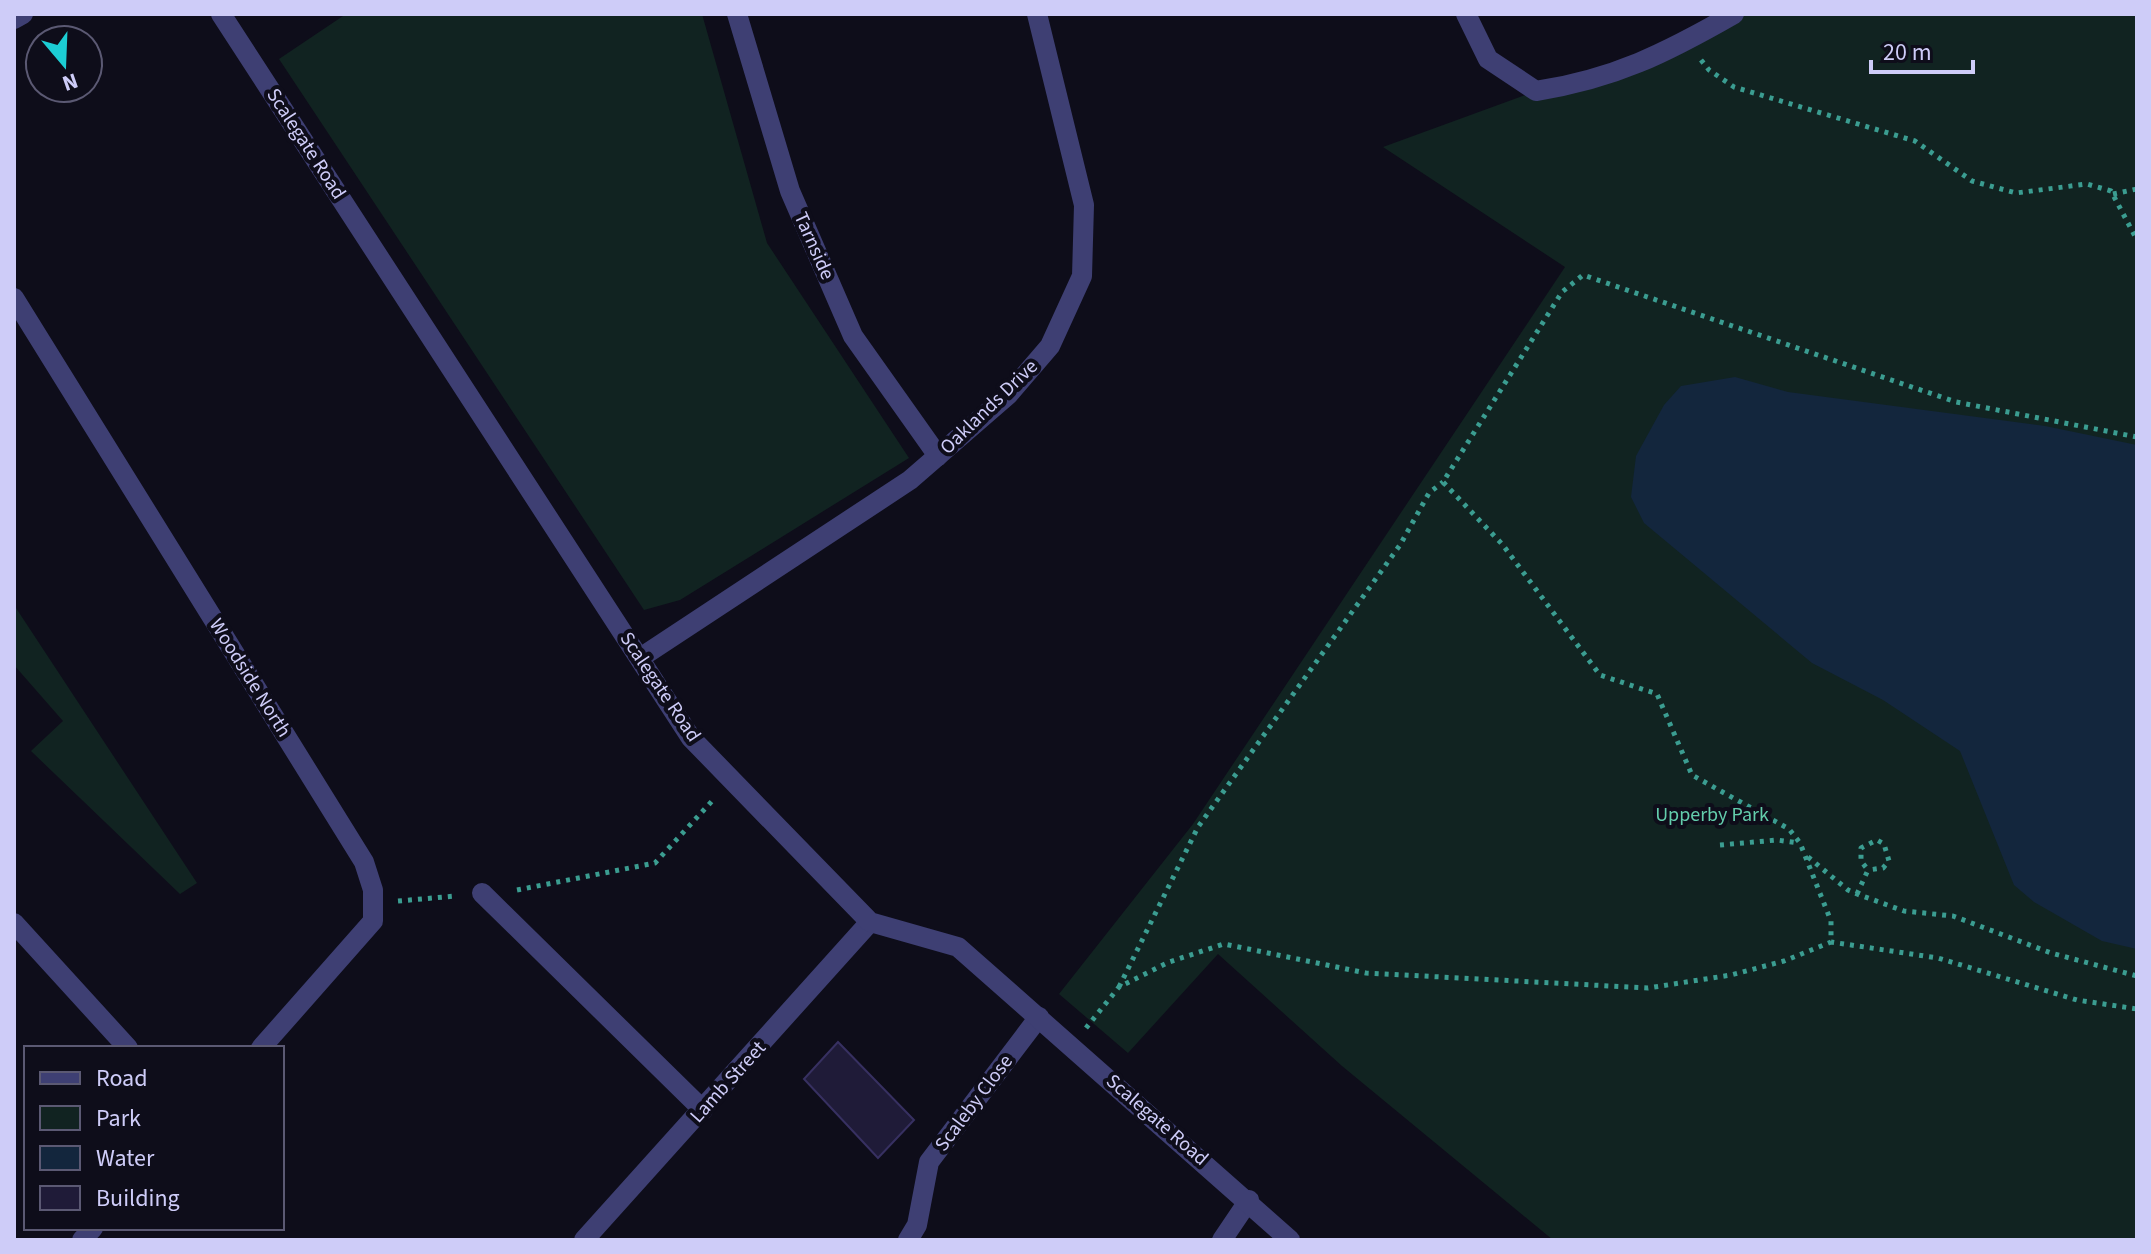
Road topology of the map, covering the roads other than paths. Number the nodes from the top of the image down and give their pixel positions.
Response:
1 (23, 14) edge
2 (221, 14) edge
3 (737, 14) edge
4 (1037, 14) edge
5 (1466, 14) edge
6 (1734, 14) edge
7 (14, 19) edge
8 (14, 298) edge
9 (938, 456) junction
10 (640, 658) junction
11 (482, 893) road end
12 (870, 922) junction
13 (14, 923) edge
14 (1039, 1017) junction
15 (126, 1046) edge
16 (263, 1046) edge
17 (703, 1110) junction
18 (1249, 1200) junction
19 (584, 1240) edge
20 (908, 1240) edge
21 (1222, 1240) edge
22 (1290, 1240) edge

1 - 7 street
2 - 10 street, Scalegate Road
3 - 9 street, Tarnside
4 - 9 street, Oaklands Drive
5 - 6 street
8 - 16 street, Woodside North
9 - 10 street, Oaklands Drive
10 - 12 street, Scalegate Road
11 - 17 street
12 - 14 street, Scalegate Road
12 - 17 street, Lamb Street
13 - 15 street
14 - 18 street, Scalegate Road
14 - 20 street, Scaleby Close
17 - 19 street, Lamb Street
18 - 21 street
18 - 22 street, Scalegate Road

